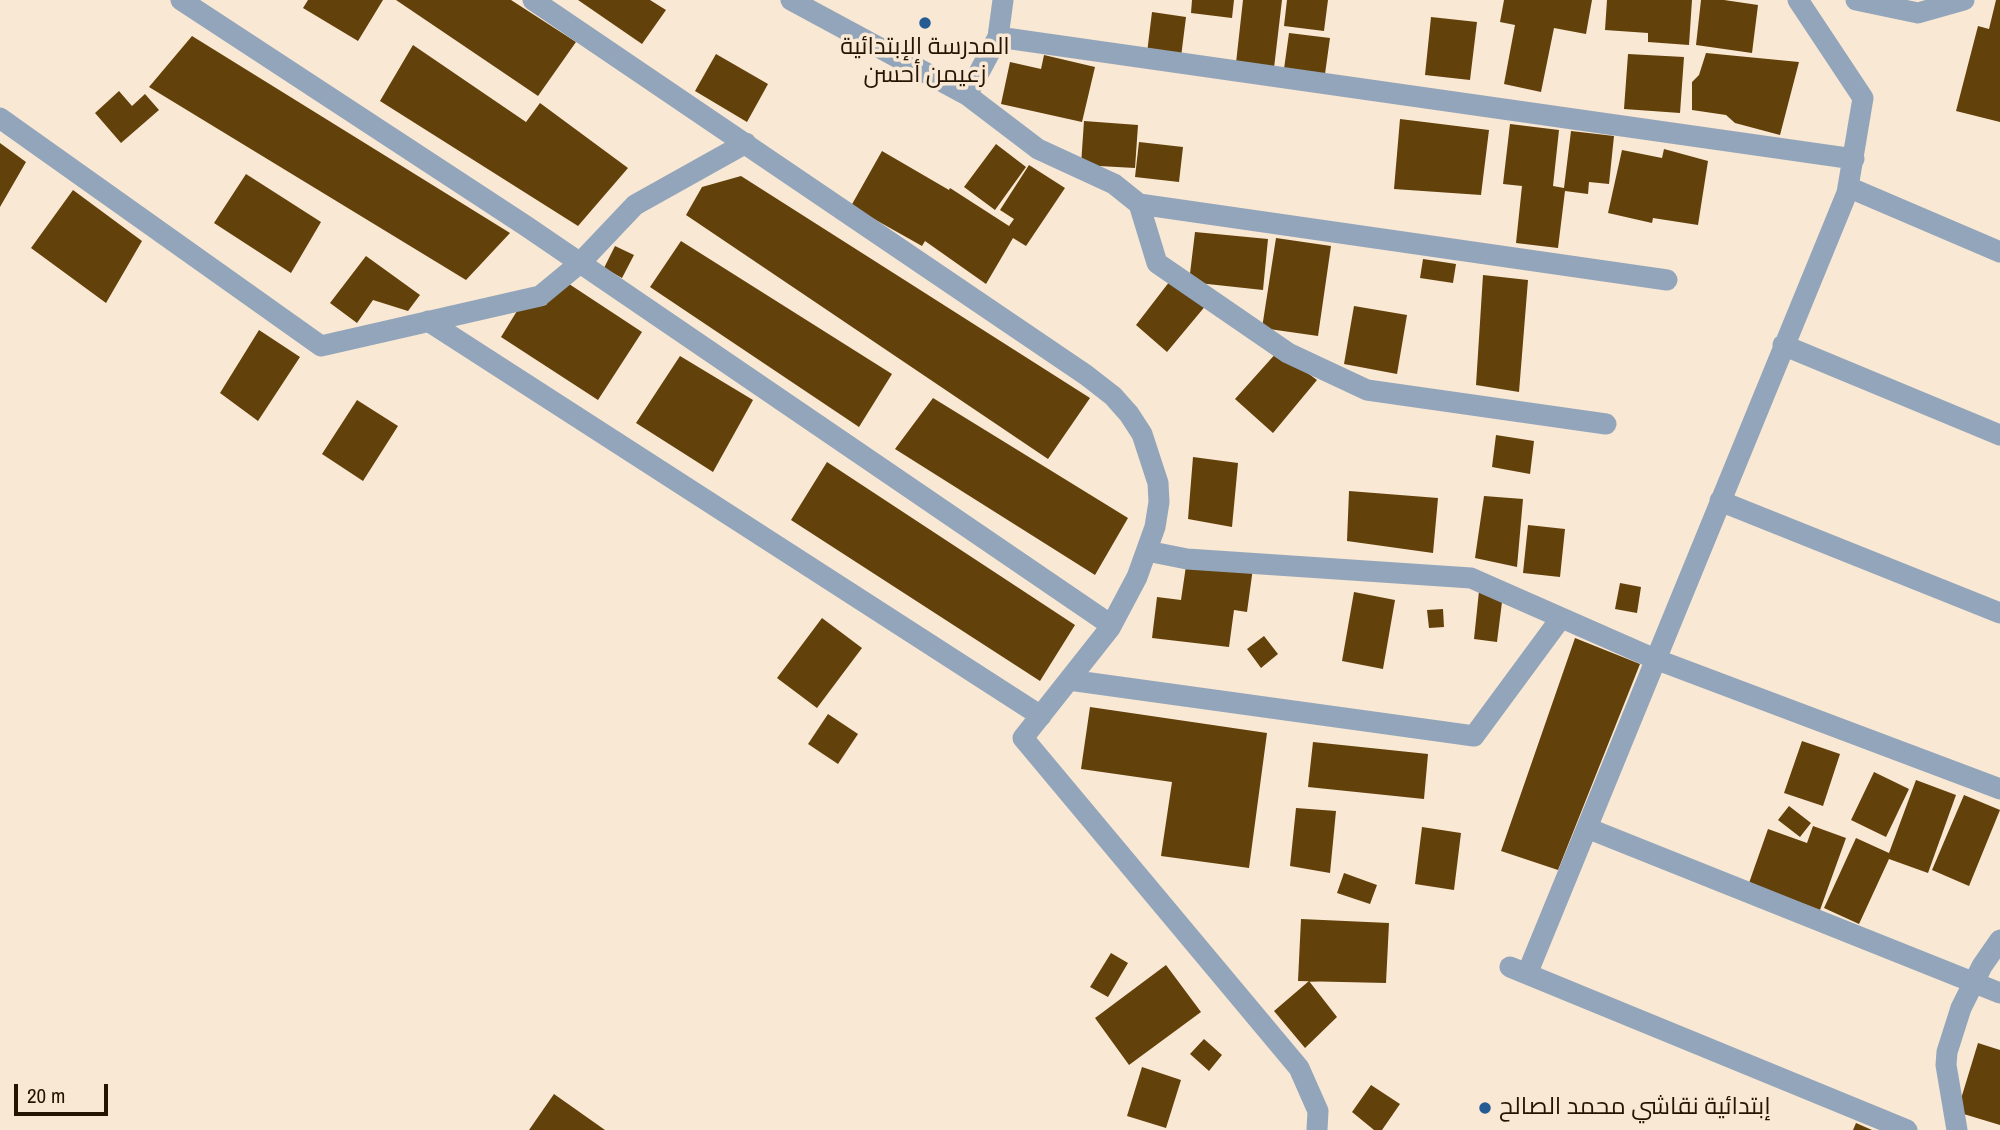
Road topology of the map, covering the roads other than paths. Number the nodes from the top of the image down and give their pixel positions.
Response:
1 (181, 0) edge
2 (533, 0) edge
3 (791, 0) edge
4 (1003, 0) edge
5 (1798, 0) edge
6 (1856, 0) edge
7 (1964, 0) edge
8 (998, 37) junction
9 (967, 95) junction
10 (0, 118) edge
11 (746, 143) junction
12 (1854, 159) junction
13 (1848, 187) junction
14 (1139, 204) junction
15 (2000, 252) edge
16 (580, 263) junction
17 (1667, 280) dead end
18 (428, 321) junction
19 (1783, 345) junction
20 (1606, 424) dead end
21 (2000, 435) edge
22 (1720, 501) junction
23 (1147, 551) junction
24 (2000, 613) edge
25 (1560, 618) junction
26 (1111, 625) junction
27 (1655, 659) junction
28 (1069, 680) junction
29 (1041, 716) junction
30 (2000, 789) edge
31 (1587, 828) junction
32 (2000, 940) edge
33 (1974, 984) junction
34 (2000, 993) edge
35 (1317, 1130) edge
36 (1907, 1130) edge
37 (1957, 1130) edge

1 - 16 street
2 - 11 street
3 - 9 street
4 - 8 street
5 - 12 street
6 - 7 street
8 - 9 street
8 - 12 street
9 - 14 street
10 - 18 street
11 - 16 street
11 - 23 street
12 - 13 street
13 - 15 street
13 - 19 street
14 - 17 street
14 - 20 street
16 - 18 street
16 - 26 street
18 - 29 street
19 - 21 street
19 - 22 street
22 - 24 street
22 - 27 street
23 - 25 street
23 - 26 street
25 - 27 street
25 - 28 street
26 - 28 street
27 - 30 street
27 - 31 street
28 - 29 street
29 - 35 street
31 - 33 street
31 - 36 street
32 - 33 street
33 - 34 street
33 - 37 street

